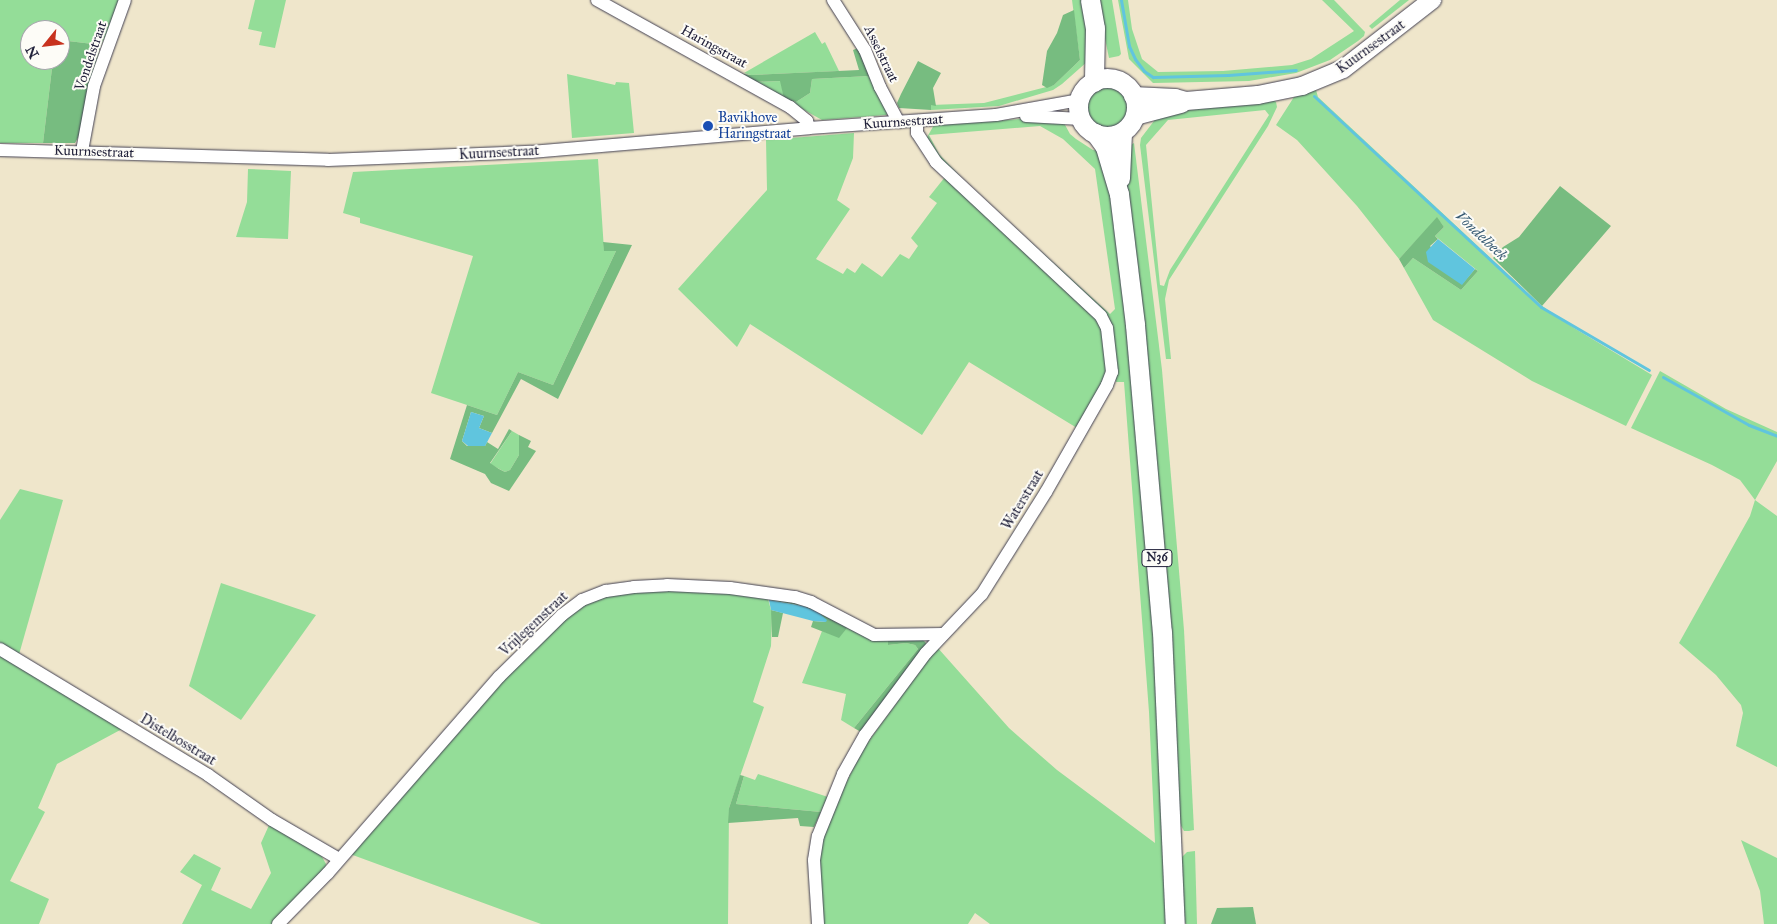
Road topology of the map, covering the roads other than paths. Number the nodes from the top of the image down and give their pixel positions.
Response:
1 (125, 0) edge
2 (597, 0) edge
3 (833, 0) edge
4 (1090, 0) edge
5 (1432, 0) edge
6 (1095, 28) junction
7 (1114, 79) junction
8 (1094, 82) junction
9 (1134, 96) junction
10 (1186, 101) junction
11 (1080, 110) junction
12 (996, 115) junction
13 (1135, 116) junction
14 (899, 122) junction
15 (917, 122) junction
16 (809, 128) junction
17 (1122, 132) junction
18 (1094, 133) junction
19 (0, 150) edge
20 (82, 151) junction
21 (1119, 194) junction
22 (943, 634) junction
23 (0, 650) edge
24 (339, 859) junction
25 (278, 924) edge
26 (818, 924) edge
27 (1175, 924) edge

1 - 20 street, Vondelstraat
2 - 16 street, Haringstraat
3 - 14 street, Asselstraat
4 - 6 main road
5 - 10 street, Kuurnsestraat
6 - 7 main road
6 - 8 main road
7 - 8 main road
7 - 9 main road
8 - 11 main road
9 - 10 street, Kuurnsestraat
9 - 13 main road
10 - 13 street, Kuurnsestraat
11 - 12 street, Kuurnsestraat
11 - 12 street, Kuurnsestraat
11 - 18 main road, N36
12 - 15 street, Kuurnsestraat
13 - 17 main road
14 - 15 street, Kuurnsestraat
14 - 16 street, Kuurnsestraat
15 - 22 street, Waterstraat
16 - 20 street, Kuurnsestraat
17 - 18 main road
17 - 21 main road, N36
18 - 21 main road, N36
19 - 20 street, Kuurnsestraat
21 - 27 main road, N36
22 - 24 street, Vrijlegemstraat
22 - 26 street, Waterstraat
23 - 24 street, Distelbosstraat
24 - 25 street, Vrijlegemstraat

